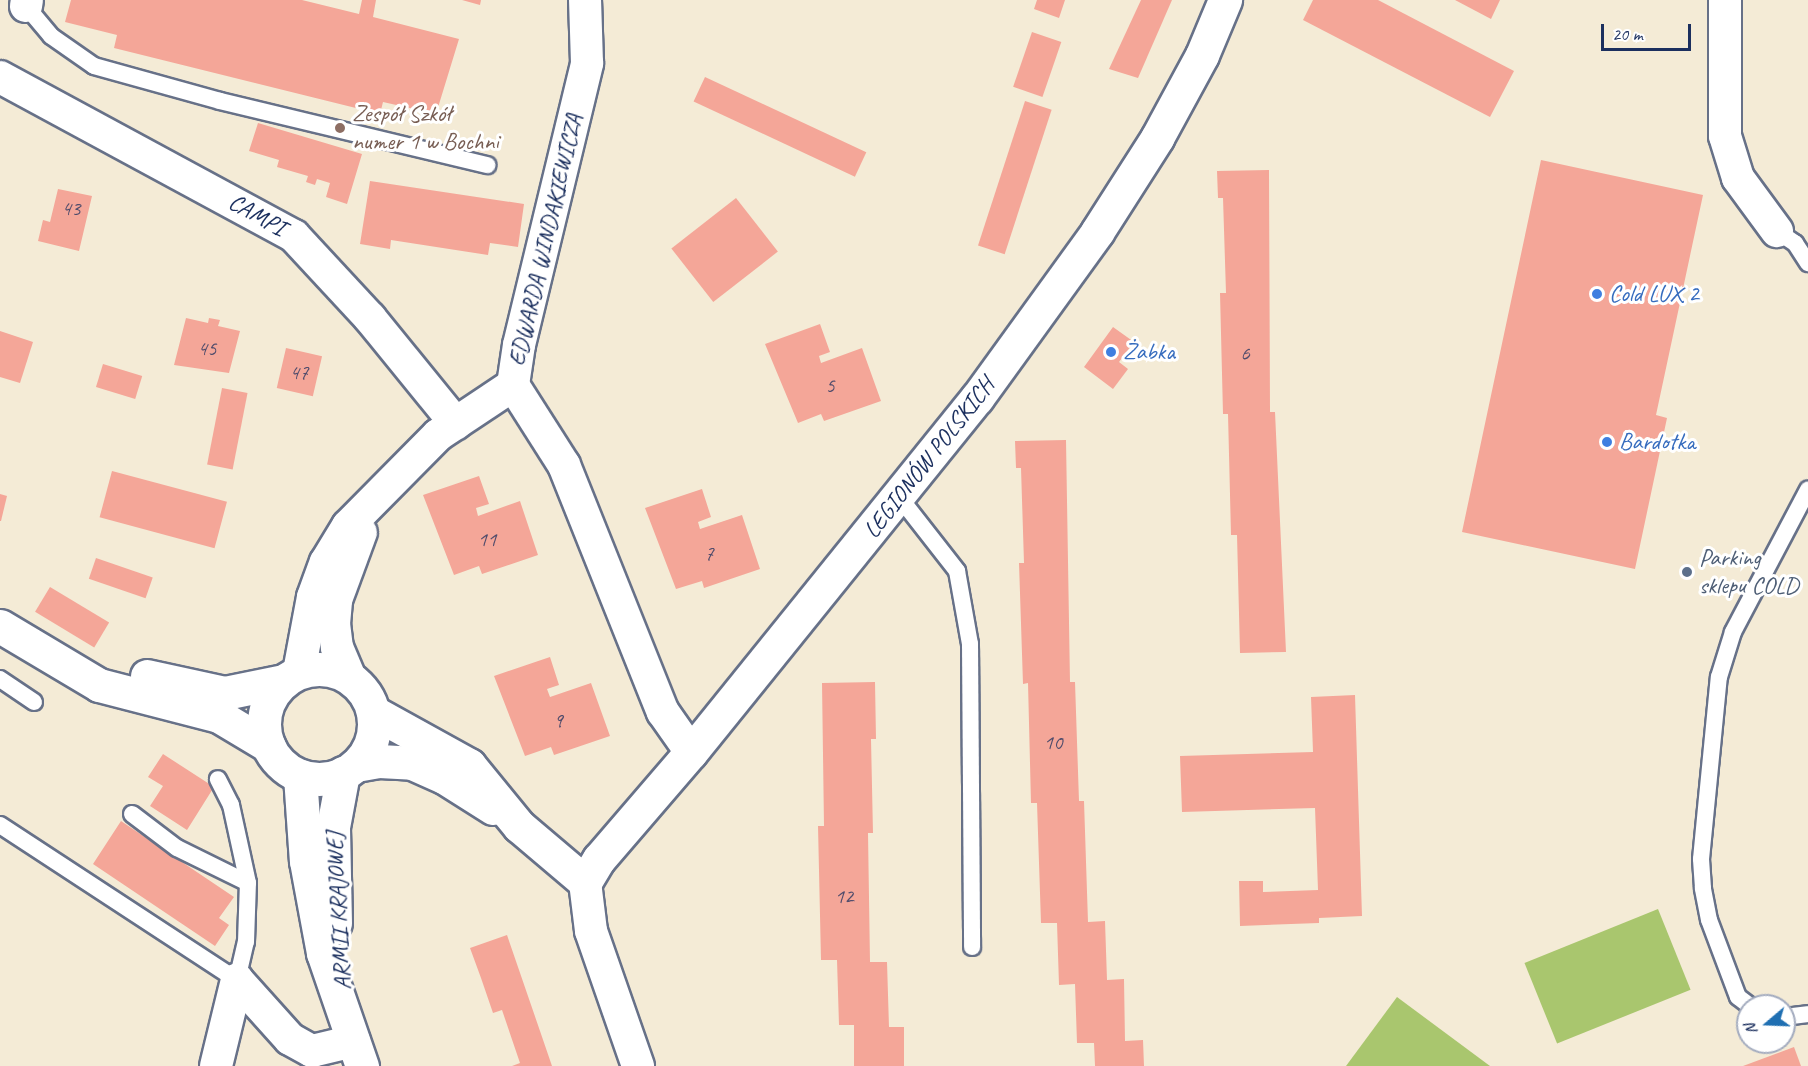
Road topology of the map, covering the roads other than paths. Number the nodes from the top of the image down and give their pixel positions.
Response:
1 (585, 0) edge
2 (1225, 0) edge
3 (1725, 0) edge
4 (27, 3) edge
5 (0, 77) edge
6 (487, 165) dead end
7 (1777, 231) joint
8 (1808, 263) edge
9 (513, 385) junction
10 (456, 424) junction
11 (382, 489) junction
12 (1808, 490) edge
13 (900, 498) junction
14 (0, 626) edge
15 (43, 650) junction
16 (291, 677) junction
17 (350, 678) junction
18 (0, 679) edge
19 (34, 702) dead end
20 (373, 712) junction
21 (269, 746) junction
22 (692, 752) junction
23 (349, 769) junction
24 (300, 776) junction
25 (218, 779) dead end
26 (132, 814) dead end
27 (0, 825) edge
28 (519, 826) junction
29 (585, 882) junction
30 (248, 883) junction
31 (972, 947) dead end
32 (237, 980) junction
33 (1737, 994) edge
34 (354, 1040) edge
35 (216, 1066) edge
36 (638, 1066) edge

1 - 9 street, EDWARDA WINDAKIEWICZA
2 - 13 street, LEGIONÓW POLSKICH
3 - 7 street
4 - 6 lane
5 - 10 street, CAMPI
7 - 8 lane
9 - 10 street, EDWARDA WINDAKIEWICZA
9 - 22 street
10 - 11 street, EDWARDA WINDAKIEWICZA
11 - 16 street, EDWARDA WINDAKIEWICZA
11 - 17 street, EDWARDA WINDAKIEWICZA
12 - 33 lane
13 - 22 street, LEGIONÓW POLSKICH
13 - 31 lane
14 - 15 street
15 - 16 street
15 - 21 street
16 - 17 street
16 - 21 street
17 - 20 street
18 - 19 lane
20 - 23 street
20 - 28 street
21 - 24 street
22 - 29 street, LEGIONÓW POLSKICH
23 - 24 street
23 - 28 street
23 - 34 street, ARMII KRAJOWEJ
24 - 34 street, ARMII KRAJOWEJ
25 - 30 lane
26 - 30 lane
27 - 32 lane
28 - 29 street
29 - 36 street
30 - 32 lane
32 - 34 street
32 - 35 street

